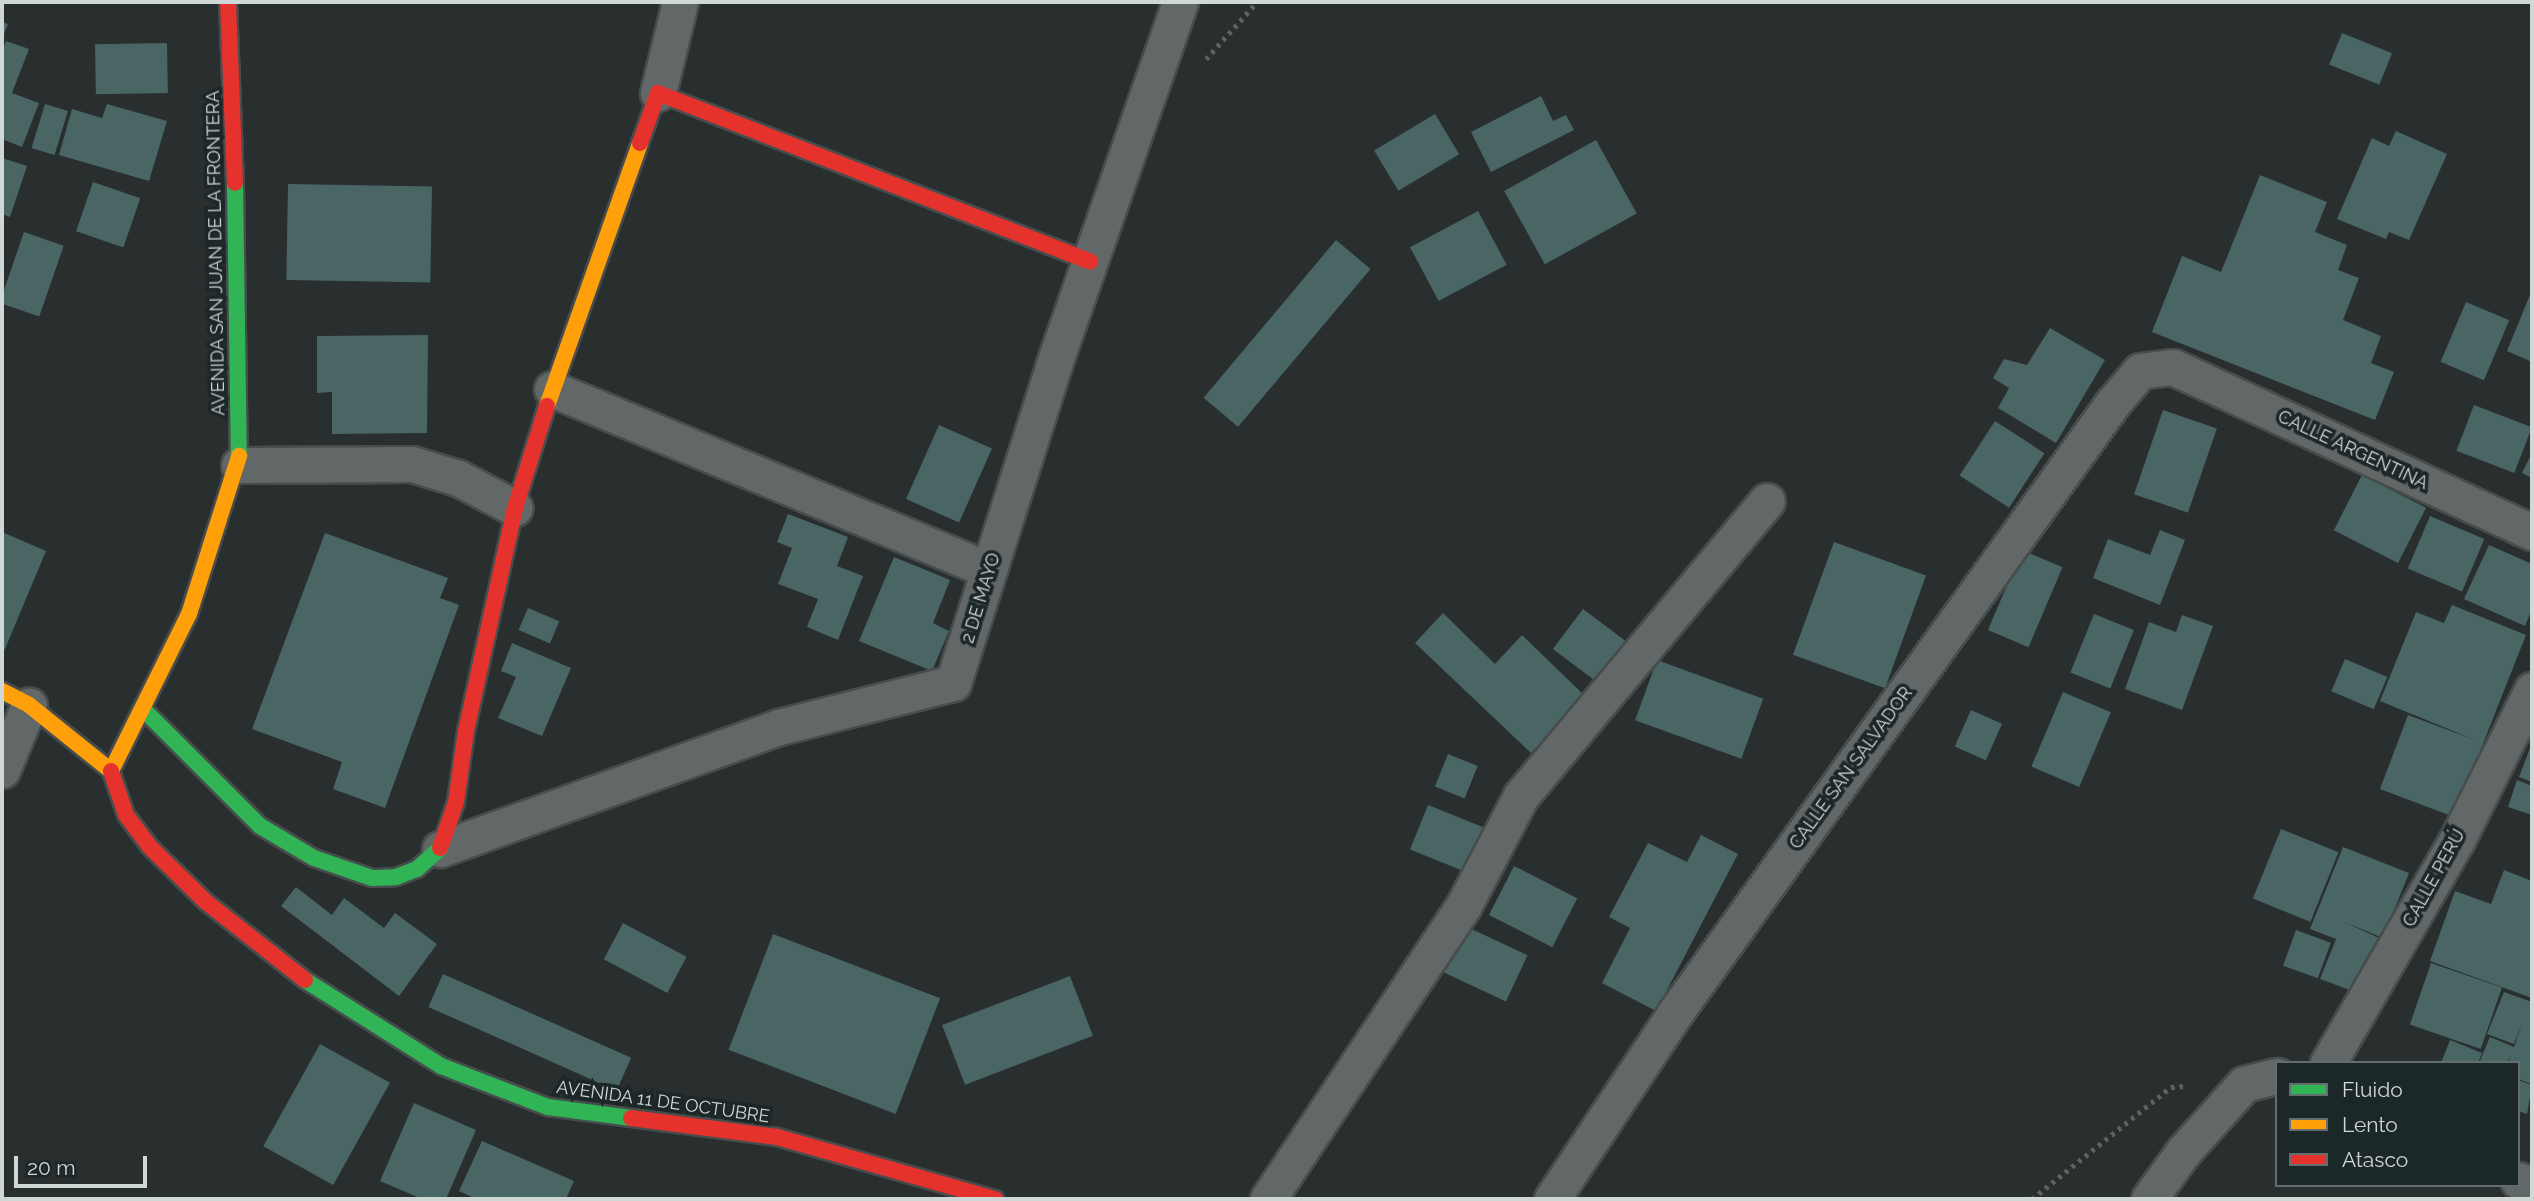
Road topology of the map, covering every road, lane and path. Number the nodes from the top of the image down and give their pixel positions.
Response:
1 (228, 2) edge
2 (680, 2) edge
3 (1180, 2) edge
4 (658, 93) junction
5 (1090, 261) junction
6 (2173, 368) joint
7 (552, 389) junction
8 (239, 465) junction
9 (1767, 501) dead end
10 (515, 508) junction
11 (2532, 532) edge
12 (989, 570) junction
13 (2532, 690) edge
14 (16, 698) edge
15 (143, 709) junction
16 (2, 770) edge
17 (111, 771) junction
18 (440, 849) junction
19 (2329, 1061) edge
20 (2260, 1080) edge
21 (995, 1199) edge
22 (1268, 1199) edge
23 (1552, 1199) edge
24 (2032, 1199) edge
25 (2149, 1199) edge

1 - 8 street, AVENIDA SAN JUAN DE LA FRONTERA
2 - 4 street
3 - 5 street, 2 DE MAYO
4 - 5 street
4 - 7 street
5 - 12 street, 2 DE MAYO
6 - 11 street, CALLE ARGENTINA
6 - 23 street, CALLE SAN SALVADOR
7 - 10 street
7 - 12 street
8 - 10 street
8 - 15 street, AVENIDA SAN JUAN DE LA FRONTERA
9 - 22 street
10 - 18 street
12 - 18 street, 2 DE MAYO
13 - 19 street, CALLE PERÚ
14 - 16 street
14 - 17 street
15 - 17 street, AVENIDA SAN JUAN DE LA FRONTERA
15 - 18 street
17 - 21 street, AVENIDA 11 DE OCTUBRE
20 - 24 path
20 - 25 street

